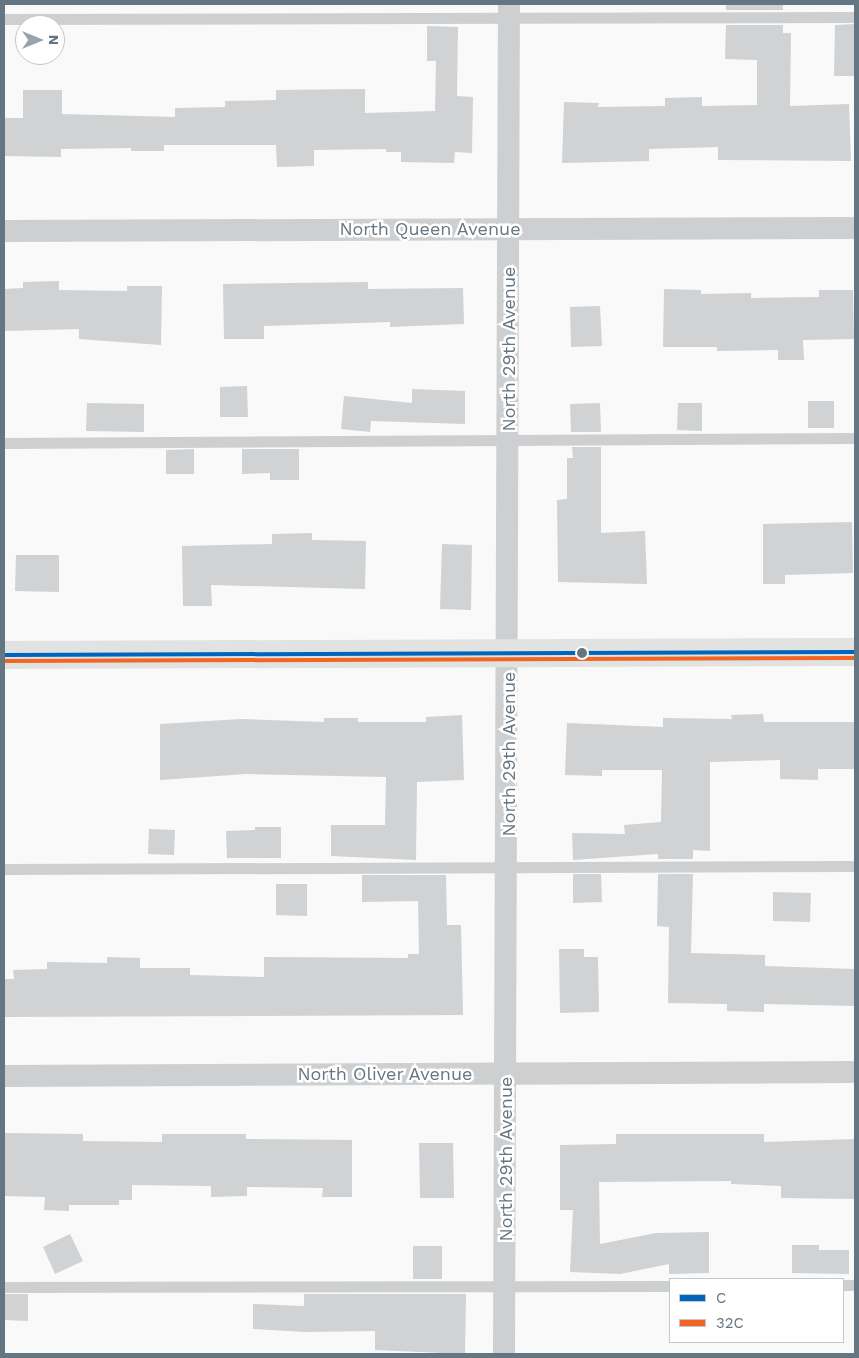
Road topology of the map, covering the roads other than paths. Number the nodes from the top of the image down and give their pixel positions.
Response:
1 (509, 10) edge
2 (855, 16) edge
3 (4, 19) edge
4 (855, 228) edge
5 (509, 229) junction
6 (4, 230) edge
7 (855, 438) edge
8 (508, 439) junction
9 (4, 443) edge
10 (855, 652) edge
11 (509, 654) junction
12 (4, 655) edge
13 (855, 866) edge
14 (508, 868) junction
15 (4, 869) edge
16 (855, 1072) edge
17 (506, 1074) junction
18 (4, 1076) edge
19 (669, 1286) edge
20 (4, 1287) edge
21 (505, 1287) junction
22 (504, 1354) edge

1 - 2 lane
1 - 3 lane
1 - 5 street, North 29th Avenue
4 - 5 street, North Queen Avenue
5 - 6 street, North Queen Avenue
5 - 8 street, North 29th Avenue
7 - 8 lane
8 - 9 lane
8 - 11 street, North 29th Avenue
10 - 11 main road
11 - 12 main road
11 - 14 street, North 29th Avenue
13 - 14 lane
14 - 15 lane
14 - 17 street, North 29th Avenue
16 - 17 street, North Oliver Avenue
17 - 18 street, North Oliver Avenue
17 - 21 street, North 29th Avenue
19 - 21 lane
20 - 21 lane
21 - 22 street, North 29th Avenue

